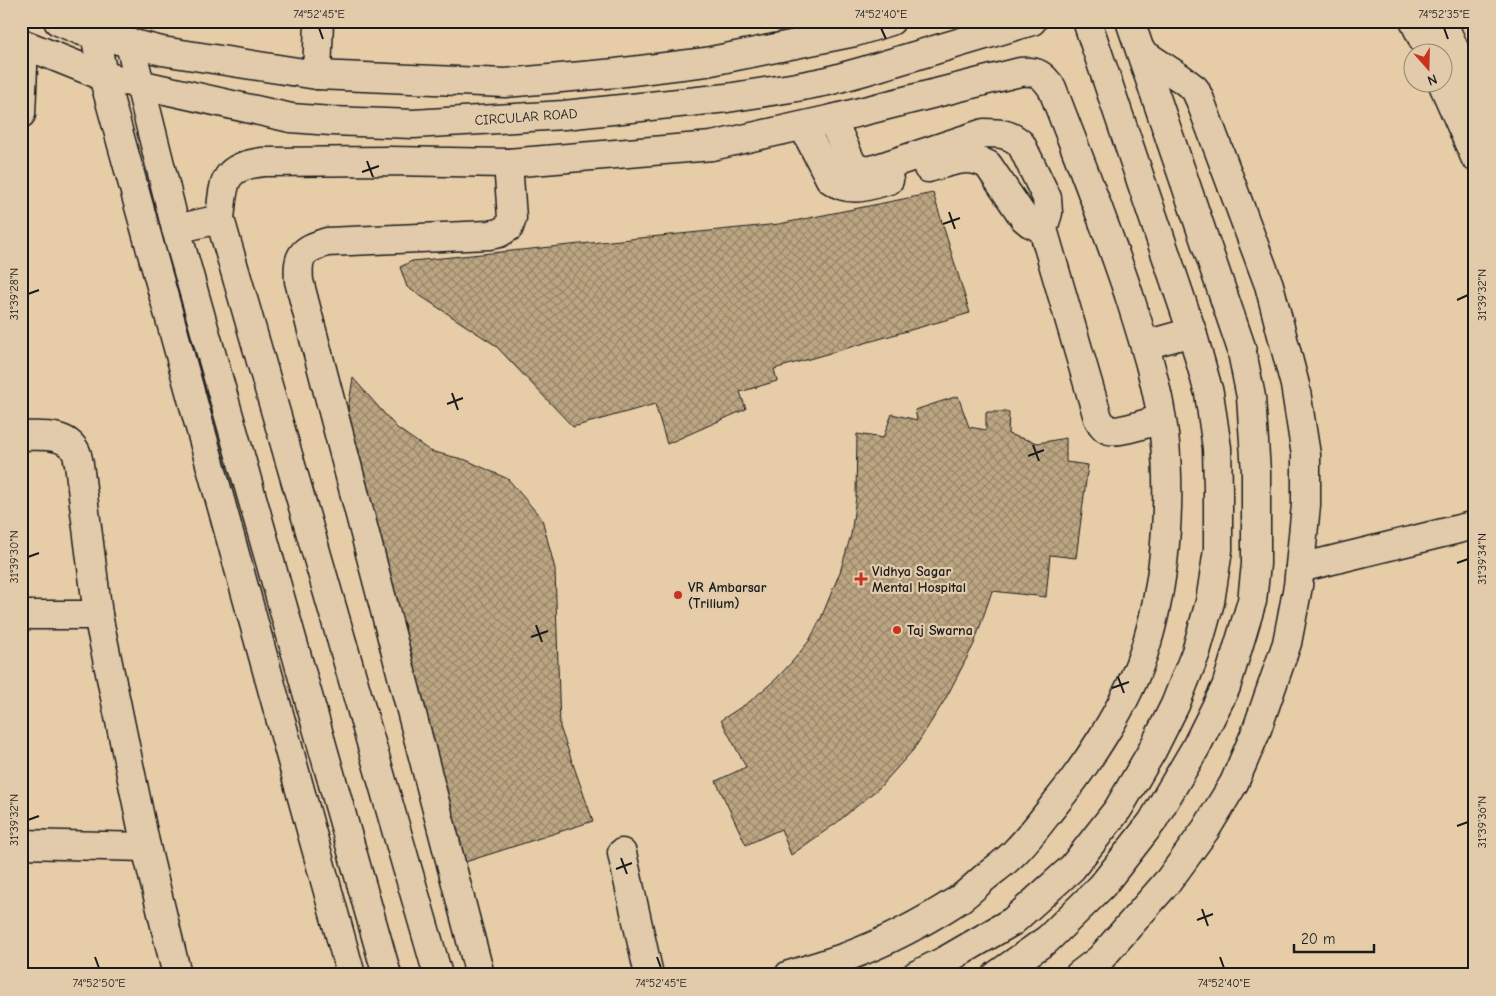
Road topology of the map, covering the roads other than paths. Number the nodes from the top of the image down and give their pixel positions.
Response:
1 (58, 21) edge
2 (319, 21) edge
3 (891, 21) edge
4 (1032, 21) edge
5 (1088, 21) edge
6 (1130, 21) edge
7 (1414, 21) edge
8 (1442, 21) edge
9 (95, 34) junction
10 (1424, 42) edge
11 (23, 44) edge
12 (130, 44) junction
13 (1141, 52) junction
14 (864, 71) junction
15 (317, 75) junction
16 (103, 76) junction
17 (139, 84) junction
18 (1446, 92) edge
19 (1475, 96) edge
20 (876, 108) junction
21 (21, 114) edge
22 (290, 118) junction
23 (832, 120) junction
24 (803, 126) junction
25 (1475, 157) edge
26 (294, 161) junction
27 (508, 163) junction
28 (220, 219) junction
29 (176, 229) junction
30 (1043, 229) junction
31 (1192, 332) junction
32 (1145, 345) junction
33 (1161, 419) junction
34 (21, 436) edge
35 (1475, 525) edge
36 (1300, 568) junction
37 (21, 615) edge
38 (98, 615) junction
39 (21, 844) edge
40 (146, 847) junction
41 (622, 853) dead end
42 (643, 973) edge
43 (177, 975) edge
44 (351, 975) edge
45 (387, 975) edge
46 (438, 975) edge
47 (480, 975) edge
48 (789, 975) edge
49 (916, 975) edge
50 (997, 975) edge
51 (1079, 975) edge

1 - 9 street
2 - 15 street
3 - 15 street
4 - 14 street, CIRCULAR ROAD
5 - 31 street
6 - 13 street
7 - 10 street
8 - 19 street
9 - 12 street
9 - 16 street
11 - 16 street, CIRCULAR ROAD
11 - 21 street
12 - 15 street
12 - 17 street
13 - 36 street
13 - 50 street
14 - 20 street
14 - 22 street, CIRCULAR ROAD
16 - 17 street, CIRCULAR ROAD
16 - 44 street
17 - 22 street, CIRCULAR ROAD
17 - 29 street
18 - 25 street
20 - 23 street
20 - 32 street
22 - 26 street
23 - 24 street
23 - 30 street
24 - 27 street
24 - 30 street
26 - 27 street
26 - 28 street
27 - 47 street
28 - 29 street
28 - 46 street
29 - 45 street
30 - 33 street
31 - 32 street
31 - 49 street
32 - 33 street
33 - 48 street
34 - 38 street
35 - 36 street
36 - 51 street
37 - 38 street
38 - 40 street
39 - 40 street
40 - 43 street
41 - 42 street

